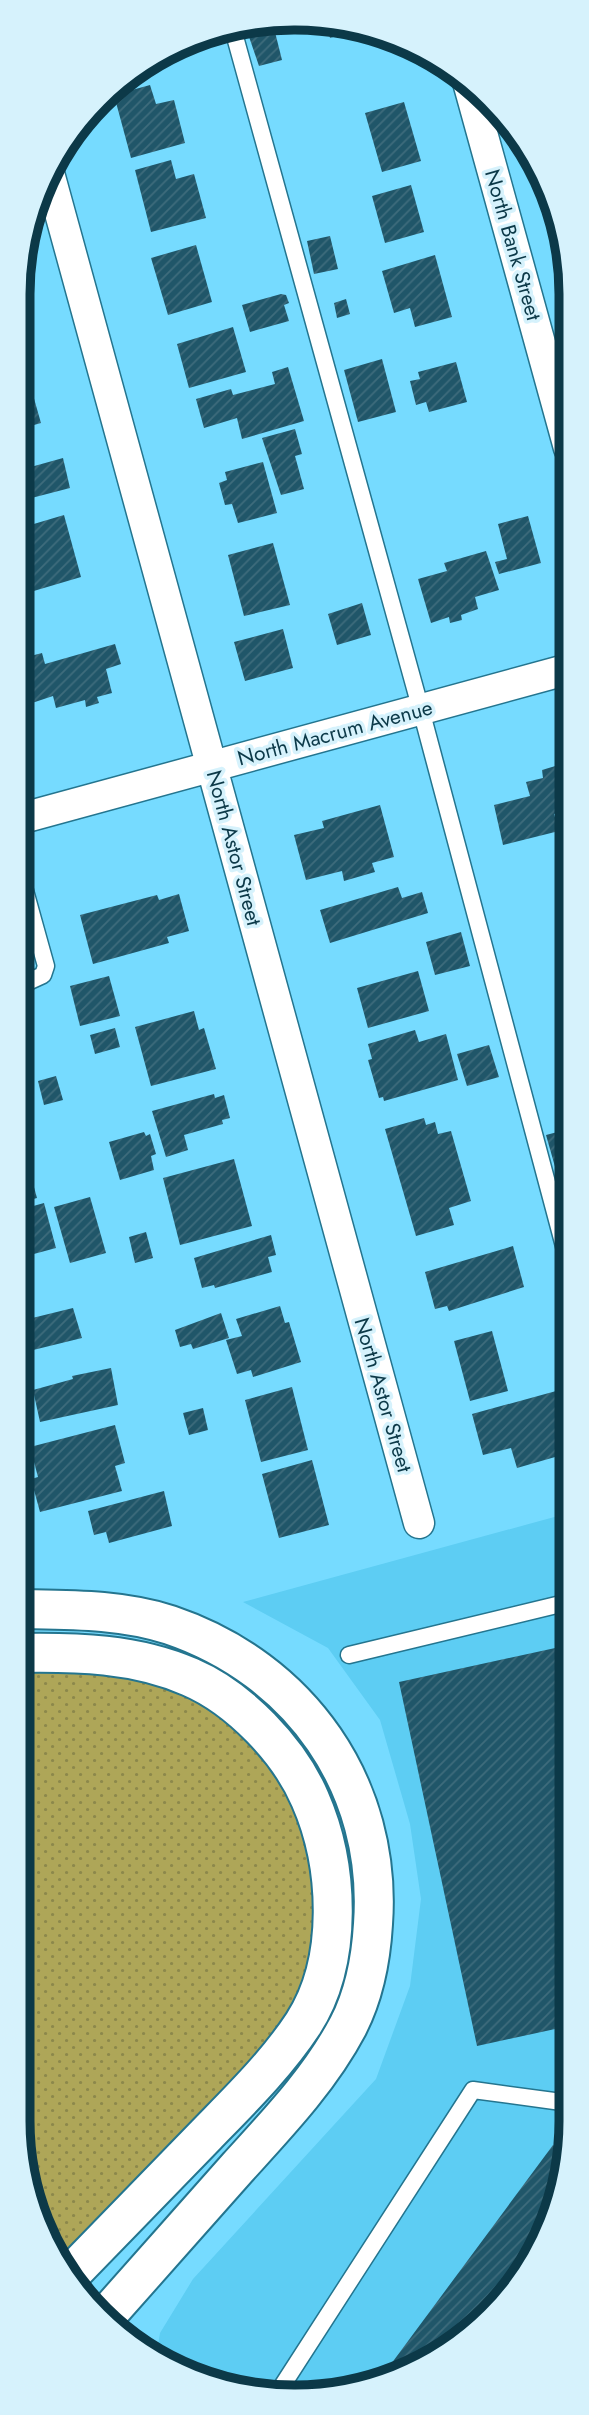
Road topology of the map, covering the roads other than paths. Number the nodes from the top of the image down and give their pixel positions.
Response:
1 (235, 37) edge
2 (472, 98) edge
3 (53, 187) edge
4 (559, 412) edge
5 (559, 672) edge
6 (421, 710) junction
7 (212, 767) junction
8 (30, 816) edge
9 (30, 909) edge
10 (30, 981) edge
11 (559, 1228) edge
12 (419, 1523) dead end
13 (559, 1604) edge
14 (30, 1609) edge
15 (30, 1653) edge
16 (349, 1655) dead end
17 (559, 2102) edge
18 (75, 2270) edge
19 (113, 2314) edge
20 (283, 2385) edge

1 - 6 lane
2 - 4 street, North Bank Street
3 - 7 street, North Astor Street
5 - 6 street, North Macrum Avenue
6 - 7 street, North Macrum Avenue
6 - 11 lane
7 - 8 street, North Macrum Avenue
7 - 12 street, North Astor Street
9 - 10 lane
13 - 16 lane
14 - 19 main road
15 - 18 main road
17 - 20 lane

